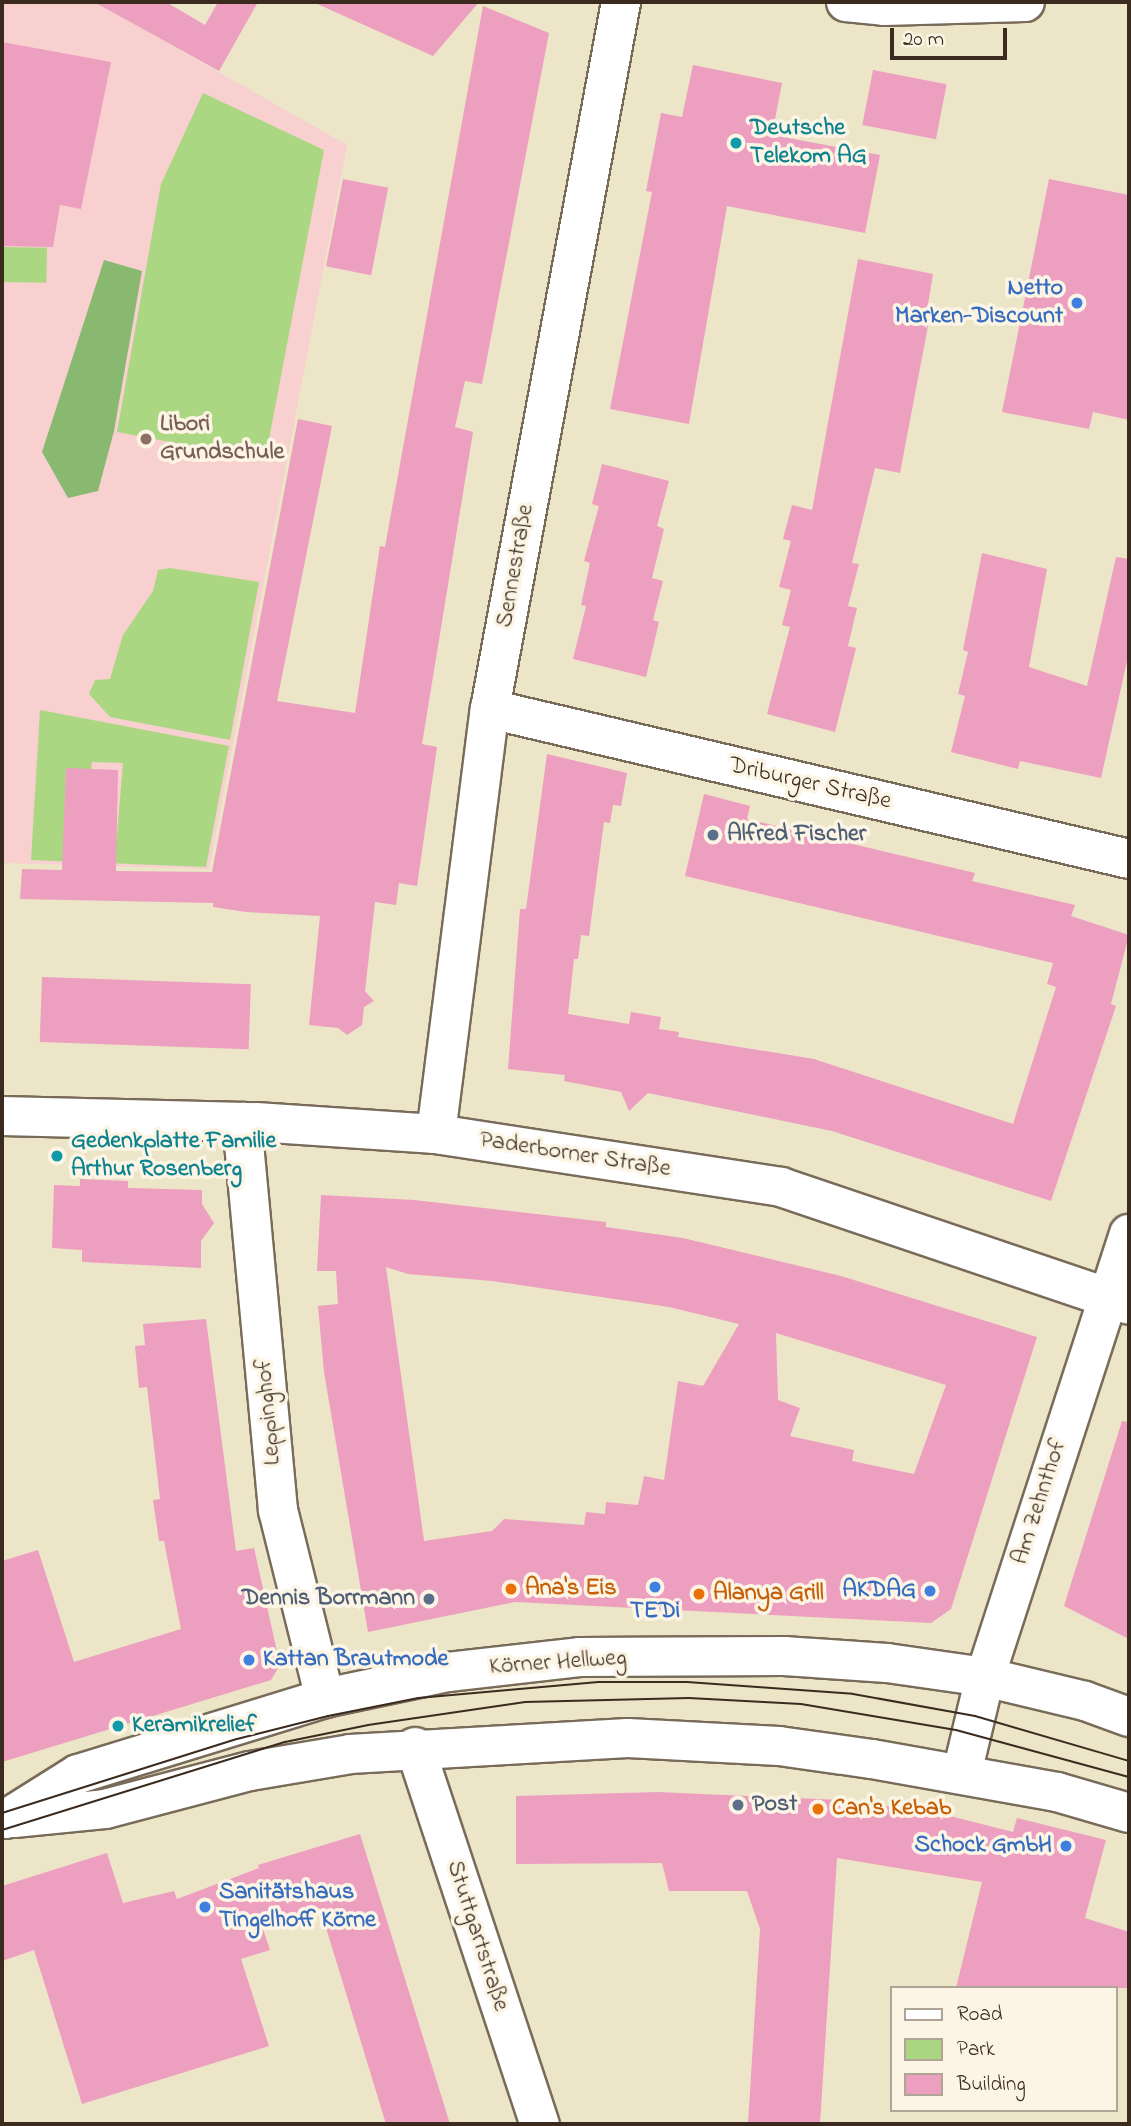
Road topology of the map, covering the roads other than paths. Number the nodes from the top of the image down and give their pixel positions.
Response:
1 (621, 2) edge
2 (846, 2) edge
3 (1026, 2) edge
4 (490, 709) junction
5 (1129, 859) edge
6 (2, 1116) edge
7 (242, 1122) junction
8 (436, 1134) junction
9 (1129, 1234) edge
10 (1119, 1301) edge
11 (985, 1677) junction
12 (325, 1698) junction
13 (1129, 1717) edge
14 (415, 1747) junction
15 (962, 1773) junction
16 (1129, 1813) edge
17 (4, 1820) edge
18 (540, 2124) edge

1 - 4 street, Sennestraße
2 - 3 street
4 - 5 street, Driburger Straße
4 - 8 street, Sennestraße
6 - 7 street, Paderborner Straße
7 - 8 street, Paderborner Straße
7 - 12 street, Leppinghof
8 - 10 street, Paderborner Straße
9 - 10 street, Am Zehnthof
10 - 11 street, Am Zehnthof
11 - 12 street, Körner Hellweg
11 - 13 street, Körner Hellweg
11 - 15 street, Am Zehnthof
12 - 17 street, Körner Hellweg
14 - 15 street, Körner Hellweg
14 - 17 street, Körner Hellweg
14 - 18 street, Stuttgartstraße
15 - 16 street, Körner Hellweg

